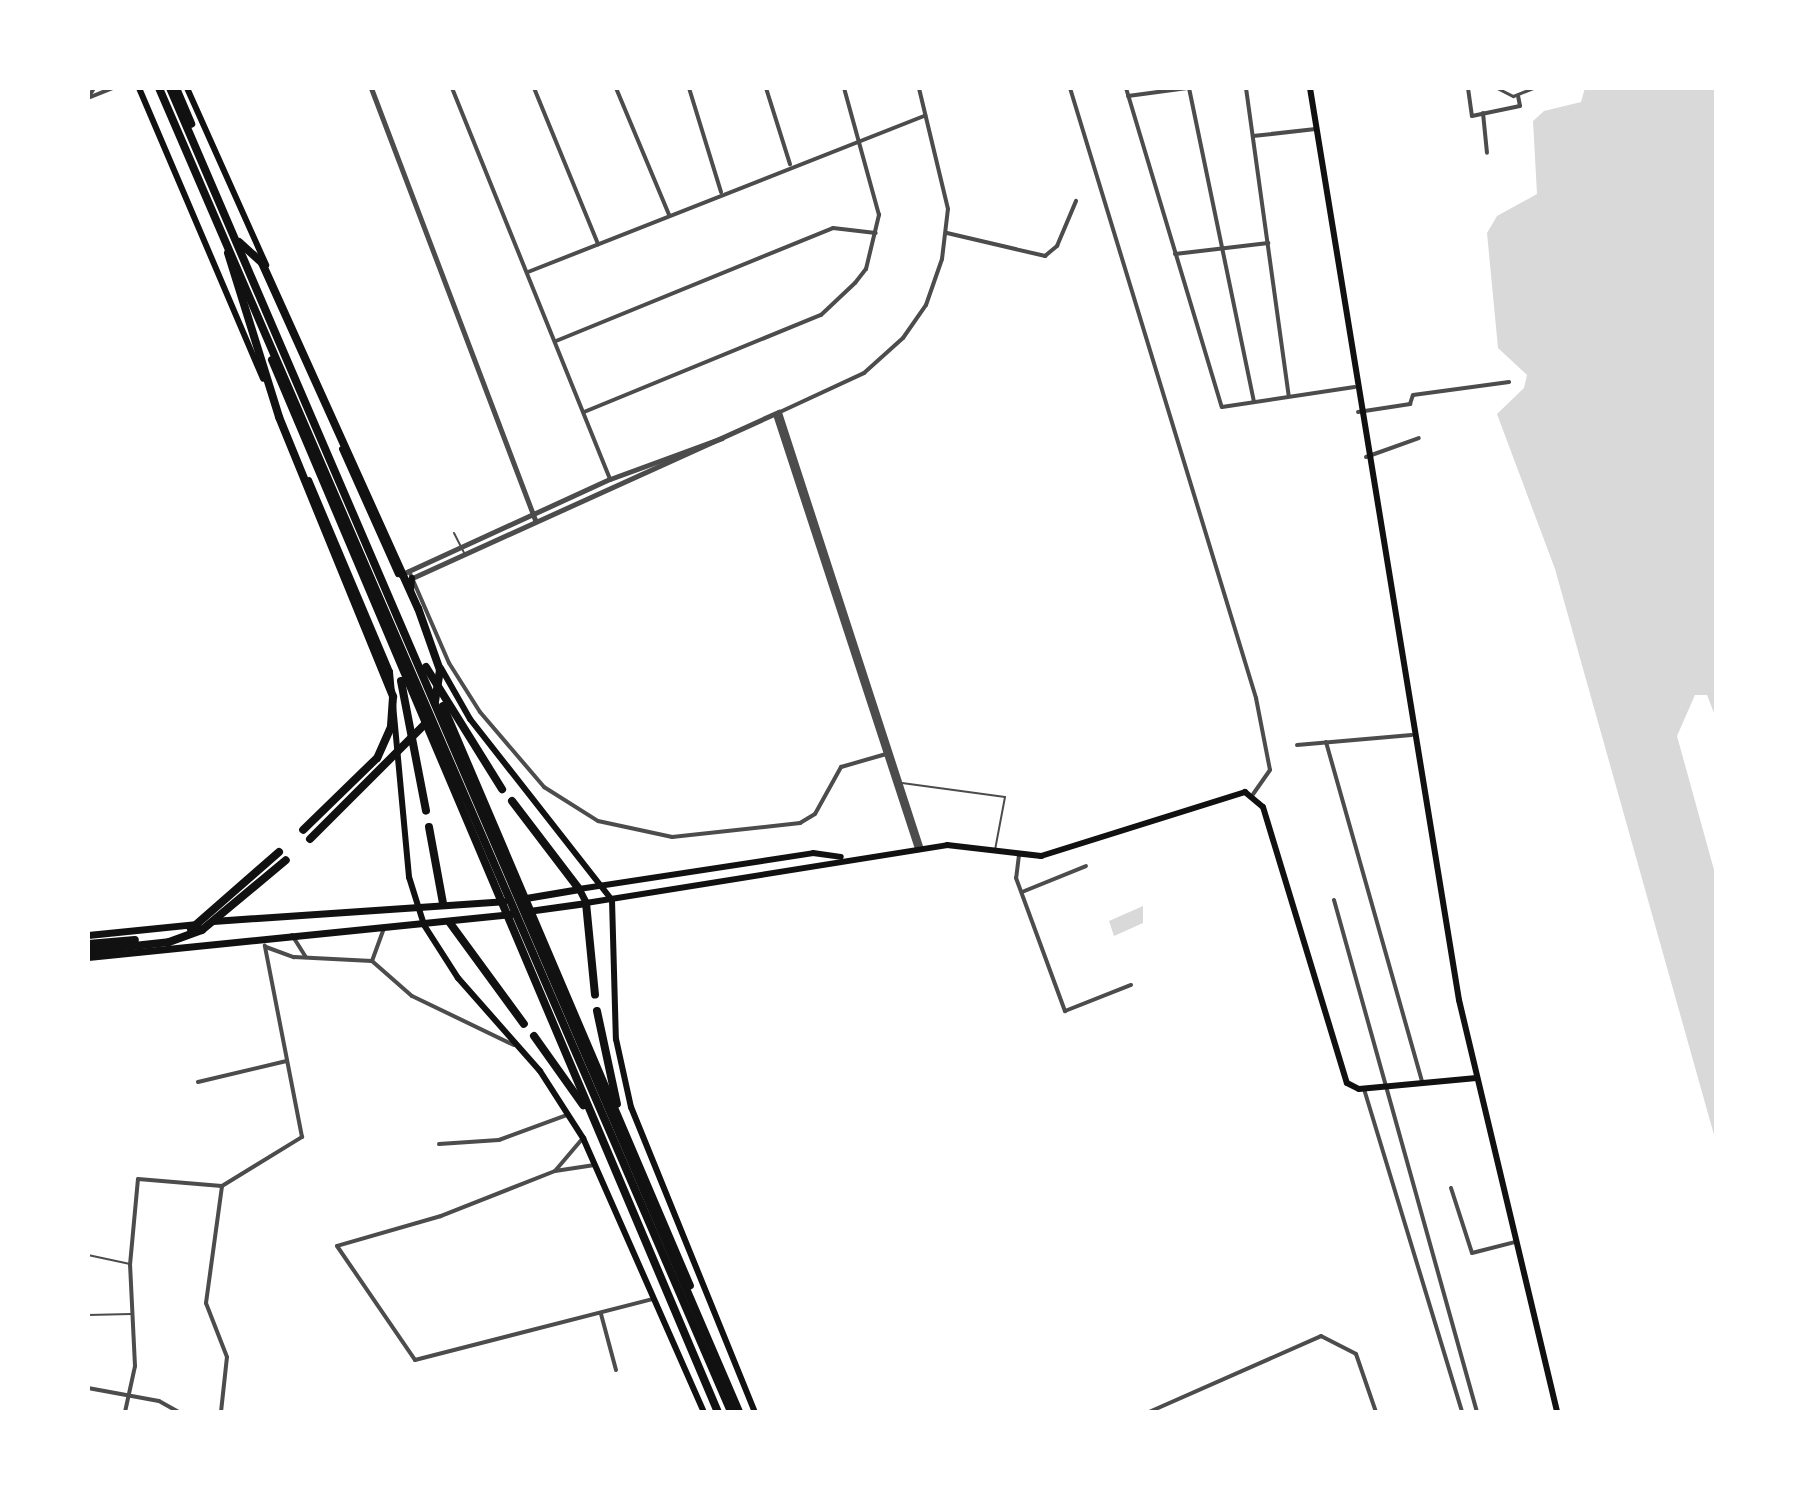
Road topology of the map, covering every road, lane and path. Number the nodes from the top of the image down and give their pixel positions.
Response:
1 (94, 88) edge
2 (113, 88) edge
3 (139, 88) edge
4 (157, 88) edge
5 (170, 88) edge
6 (176, 88) edge
7 (187, 88) edge
8 (371, 88) edge
9 (452, 88) edge
10 (534, 88) edge
11 (616, 88) edge
12 (689, 88) edge
13 (766, 88) edge
14 (844, 88) edge
15 (919, 88) edge
16 (1070, 88) edge
17 (1126, 88) edge
18 (1188, 88) edge
19 (1246, 88) edge
20 (1310, 88) edge
21 (1468, 88) edge
22 (1497, 88) edge
23 (1533, 88) edge
24 (1128, 96) junction
25 (1518, 96) junction
26 (88, 98) edge
27 (1483, 113) junction
28 (925, 116) junction
29 (1316, 129) junction
30 (1253, 136) junction
31 (858, 137) junction
32 (1487, 153) dead end
33 (790, 164) junction
34 (721, 192) junction
35 (1076, 201) dead end
36 (669, 215) junction
37 (876, 233) junction
38 (947, 233) junction
39 (230, 240) junction
40 (1268, 243) junction
41 (598, 244) junction
42 (1223, 248) junction
43 (1175, 254) junction
44 (528, 272) junction
45 (556, 341) junction
46 (1509, 382) dead end
47 (1354, 387) junction
48 (1289, 396) junction
49 (1254, 401) junction
50 (584, 412) junction
51 (1358, 412) junction
52 (777, 413) junction
53 (727, 437) junction
54 (1419, 438) dead end
55 (1366, 457) junction
56 (610, 479) junction
57 (613, 487) junction
58 (532, 513) junction
59 (535, 520) junction
60 (454, 533) dead end
61 (461, 547) junction
62 (464, 554) junction
63 (410, 574) junction
64 (401, 579) junction
65 (410, 599) junction
66 (386, 634) junction
67 (426, 667) junction
68 (1412, 735) junction
69 (1326, 742) junction
70 (1297, 745) dead end
71 (888, 754) junction
72 (901, 783) junction
73 (502, 789) dead end
74 (1253, 794) junction
75 (512, 801) dead end
76 (426, 811) dead end
77 (429, 827) dead end
78 (303, 830) dead end
79 (310, 839) dead end
80 (919, 848) junction
81 (995, 851) junction
82 (1019, 855) junction
83 (283, 856) dead end
84 (849, 858) junction
85 (1086, 866) dead end
86 (605, 884) junction
87 (579, 889) junction
88 (1021, 892) junction
89 (612, 900) junction
90 (1334, 900) dead end
91 (443, 903) junction
92 (586, 903) junction
93 (415, 904) junction
94 (385, 906) junction
95 (450, 923) junction
96 (424, 925) junction
97 (385, 926) junction
98 (291, 933) junction
99 (88, 935) edge
100 (260, 936) junction
101 (265, 946) junction
102 (92, 947) edge
103 (88, 957) edge
104 (306, 957) junction
105 (372, 961) junction
106 (1131, 985) dead end
107 (595, 995) dead end
108 (597, 1011) dead end
109 (524, 1024) dead end
110 (534, 1036) dead end
111 (526, 1053) junction
112 (287, 1061) junction
113 (1476, 1078) junction
114 (1422, 1081) junction
115 (198, 1082) dead end
116 (1382, 1088) junction
117 (1364, 1089) junction
118 (569, 1115) junction
119 (583, 1138) junction
120 (439, 1144) dead end
121 (630, 1147) junction
122 (611, 1159) junction
123 (597, 1165) junction
124 (555, 1171) junction
125 (222, 1186) junction
126 (1451, 1188) dead end
127 (1518, 1241) junction
128 (88, 1255) edge
129 (130, 1265) junction
130 (655, 1299) junction
131 (601, 1313) junction
132 (132, 1314) junction
133 (88, 1315) edge
134 (616, 1370) dead end
135 (88, 1388) edge
136 (133, 1398) junction
137 (125, 1412) edge
138 (179, 1412) edge
139 (221, 1412) edge
140 (704, 1412) edge
141 (718, 1412) edge
142 (731, 1412) edge
143 (741, 1412) edge
144 (755, 1412) edge
145 (1149, 1412) edge
146 (1376, 1412) edge
147 (1462, 1412) edge
148 (1477, 1412) edge
149 (1557, 1412) edge

1 - 26 street
2 - 26 street
3 - 93 main road
4 - 39 highway
4 - 66 highway
5 - 39 highway
6 - 67 highway
7 - 64 main road
8 - 58 street
9 - 44 street
10 - 41 street
11 - 36 street
12 - 34 street
13 - 33 street
14 - 31 street
15 - 28 street
16 - 74 street
17 - 24 street
18 - 24 street
18 - 42 street
19 - 30 street
20 - 29 main road
21 - 27 street
22 - 25 street
23 - 25 street
24 - 43 street
25 - 27 street
27 - 32 street
28 - 31 street
28 - 38 street
29 - 30 street
29 - 47 main road
30 - 40 street
31 - 33 street
31 - 37 street
33 - 34 street
34 - 36 street
35 - 38 street
36 - 41 street
37 - 45 street
37 - 50 street
38 - 52 street
39 - 78 highway
39 - 79 highway
39 - 142 highway
39 - 143 highway
40 - 42 street
40 - 48 street
41 - 44 street
42 - 43 street
42 - 49 street
43 - 49 street
44 - 45 street
45 - 50 street
46 - 51 street
47 - 48 street
47 - 51 main road
48 - 49 street
50 - 56 street
51 - 55 main road
52 - 53 street
52 - 71 street
53 - 56 street
53 - 57 street
54 - 55 street
55 - 68 main road
56 - 57 street
56 - 58 street
57 - 59 street
58 - 59 street
58 - 61 street
59 - 62 street
60 - 61 lane
61 - 62 lane
61 - 63 street
62 - 63 street
63 - 64 street
63 - 65 main road
63 - 71 street
64 - 65 main road
65 - 86 main road
66 - 76 highway
66 - 122 highway
67 - 73 highway
67 - 121 highway
68 - 69 street
68 - 113 main road
69 - 70 street
69 - 114 street
71 - 72 street
71 - 80 street
72 - 80 street
72 - 81 lane
74 - 82 main road
74 - 117 main road
75 - 87 highway
77 - 91 highway
80 - 81 main road
80 - 84 main road
81 - 82 main road
82 - 88 street
83 - 102 highway
84 - 86 main road
84 - 89 main road
85 - 88 street
86 - 87 main road
86 - 89 main road
87 - 91 main road
87 - 92 main road
88 - 106 street
89 - 92 main road
89 - 144 main road
90 - 116 street
91 - 93 main road
91 - 95 main road
92 - 95 main road
92 - 107 highway
93 - 94 main road
93 - 96 main road
94 - 97 main road
94 - 99 main road
95 - 96 main road
95 - 109 highway
96 - 97 main road
96 - 111 main road
97 - 98 main road
97 - 105 street
98 - 100 main road
98 - 104 street
100 - 101 street
100 - 103 main road
101 - 104 street
101 - 112 street
104 - 105 street
105 - 111 street
108 - 121 highway
110 - 122 highway
111 - 118 main road
112 - 115 street
112 - 125 street
113 - 114 main road
113 - 127 main road
114 - 116 main road
116 - 117 main road
116 - 148 street
117 - 147 street
118 - 119 main road
118 - 120 street
119 - 123 main road
119 - 124 street
121 - 143 highway
122 - 141 highway
123 - 124 street
123 - 130 main road
124 - 131 street
125 - 129 street
125 - 139 street
126 - 127 street
127 - 149 main road
128 - 129 lane
129 - 132 street
130 - 131 street
130 - 140 main road
131 - 134 street
132 - 133 lane
132 - 136 street
135 - 136 street
136 - 137 street
136 - 138 street
145 - 146 street

